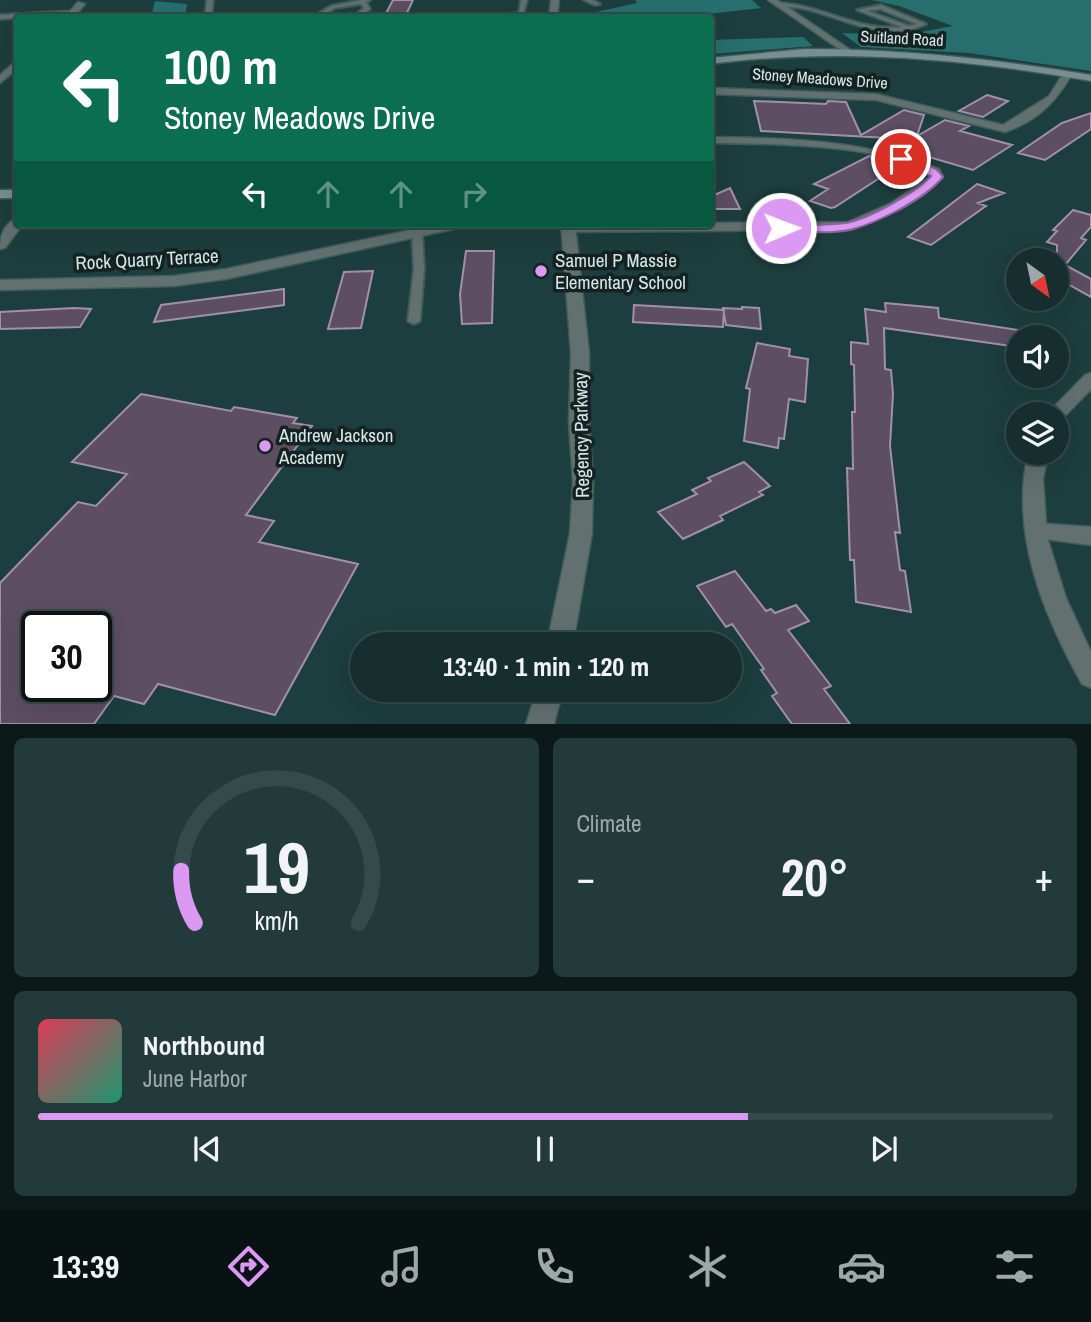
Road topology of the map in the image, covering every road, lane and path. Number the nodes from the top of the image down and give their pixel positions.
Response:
1 (587, 0) edge
2 (364, 1) edge
3 (775, 3) edge
4 (81, 4) dead end
5 (597, 4) dead end
6 (72, 14) edge
7 (320, 14) edge
8 (908, 27) junction
9 (851, 53) junction
10 (714, 61) edge
11 (14, 66) edge
12 (1067, 74) junction
13 (1091, 78) edge
14 (0, 80) edge
15 (714, 91) edge
16 (714, 140) edge
17 (714, 226) edge
18 (14, 227) edge
19 (438, 228) edge
20 (568, 228) edge
21 (417, 232) junction
22 (0, 245) edge
23 (0, 285) edge
24 (414, 321) dead end
25 (1087, 388) edge
26 (1069, 403) edge
27 (1034, 465) edge
28 (1036, 531) junction
29 (1091, 536) edge
30 (562, 632) edge
31 (1091, 676) edge
32 (546, 702) edge
33 (540, 723) edge

1 - 5 lane
2 - 7 lane
3 - 8 lane
3 - 9 street
4 - 6 street
8 - 8 lane
9 - 10 main road, Suitland Road
9 - 12 main road, Suitland Road
11 - 14 street
12 - 13 main road, Suitland Road
12 - 15 street, Stoney Meadows Drive
16 - 17 street
18 - 22 street
19 - 21 street, Rock Quarry Terrace
20 - 30 street, Regency Parkway
21 - 23 street, Rock Quarry Terrace
21 - 24 lane
25 - 26 street
27 - 28 street
28 - 29 street
28 - 31 street
32 - 33 street

